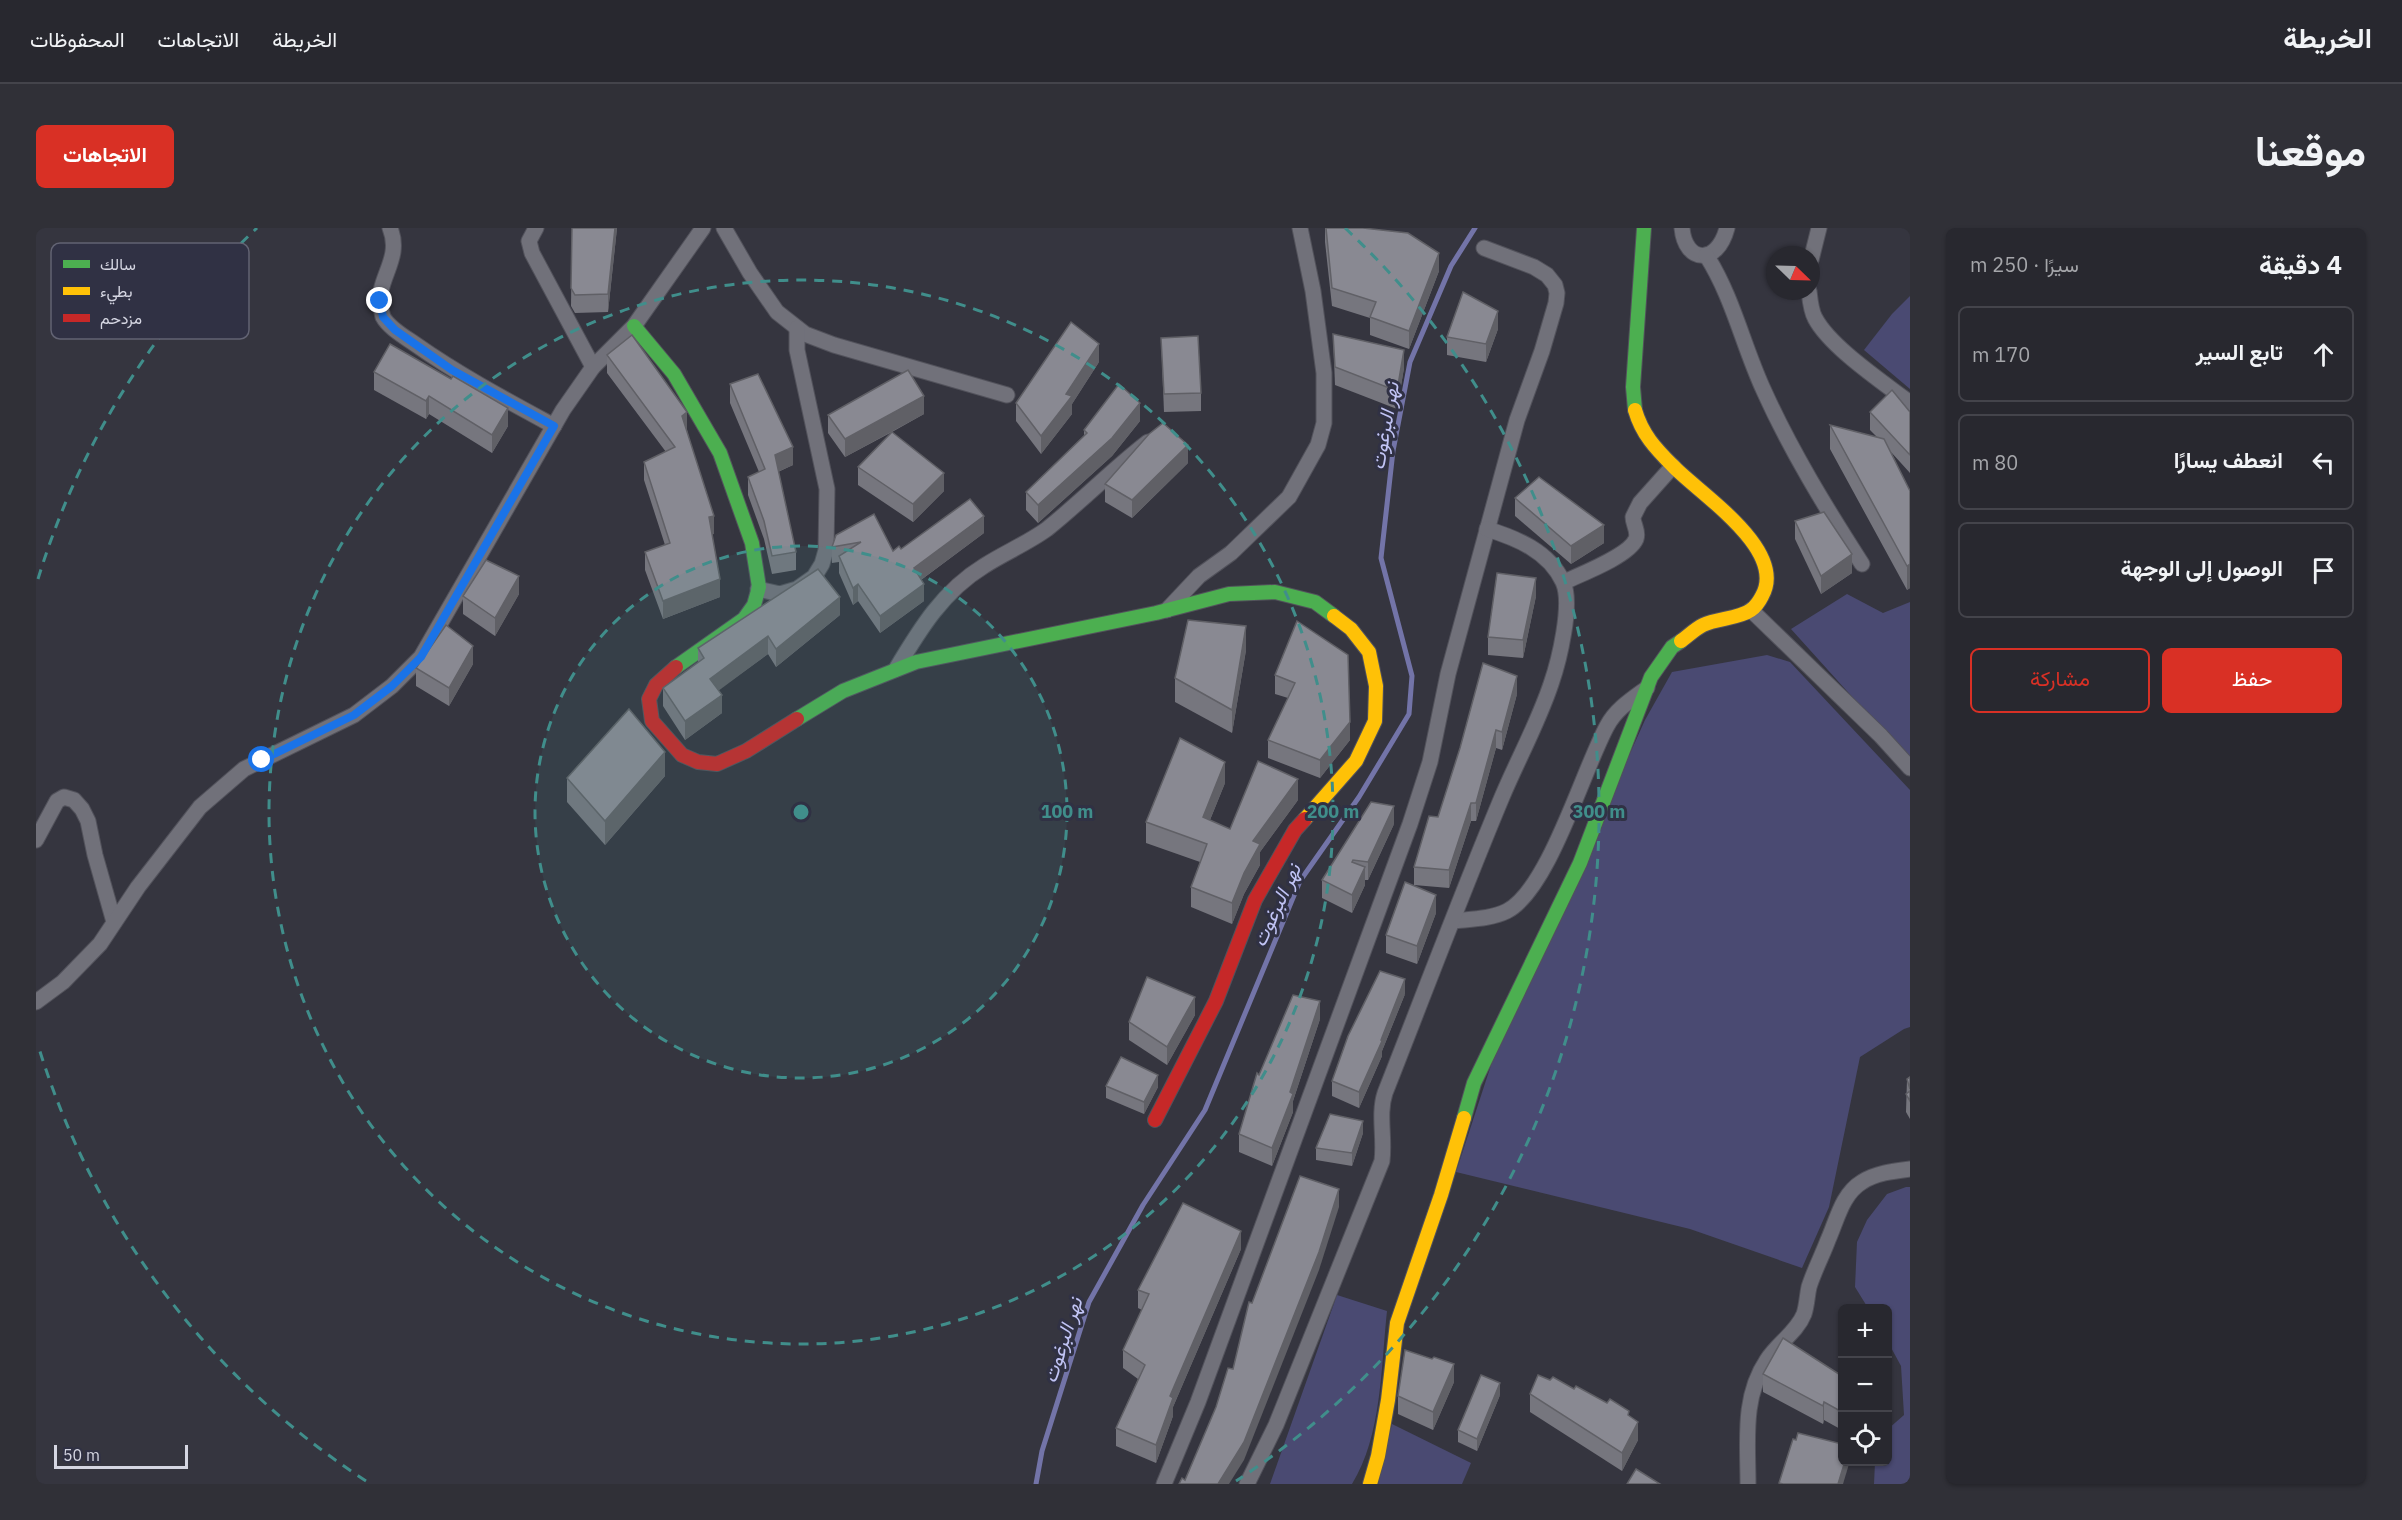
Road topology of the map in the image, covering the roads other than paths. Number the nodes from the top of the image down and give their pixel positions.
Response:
1 (390, 228) edge
2 (536, 228) edge
3 (703, 228) edge
4 (724, 228) edge
5 (1300, 228) edge
6 (1644, 228) edge
7 (1682, 228) edge
8 (1727, 228) edge
9 (1820, 228) edge
10 (1815, 246) edge
11 (1485, 248) dead end
12 (1706, 255) junction
13 (1811, 300) edge
14 (634, 326) junction
15 (797, 328) junction
16 (593, 367) junction
17 (1007, 395) dead end
18 (1910, 403) edge
19 (554, 426) junction
20 (1155, 436) edge
21 (1673, 466) junction
22 (1487, 530) junction
23 (1862, 564) dead end
24 (1564, 582) junction
25 (758, 589) junction
26 (1167, 610) junction
27 (1751, 610) junction
28 (896, 669) junction
29 (1647, 688) junction
30 (1910, 768) edge
31 (36, 840) edge
32 (1453, 921) junction
33 (114, 922) junction
34 (36, 1002) edge
35 (1155, 1120) dead end
36 (1910, 1169) edge
37 (1164, 1484) edge
38 (1247, 1484) edge
39 (1370, 1484) edge
40 (1748, 1484) edge

1 - 19 street
2 - 16 street
3 - 14 street
4 - 15 street
5 - 26 street
6 - 21 street
7 - 12 street
8 - 12 street
9 - 10 street
11 - 22 street
12 - 23 street
13 - 18 street
14 - 16 street
14 - 25 street
15 - 17 street
15 - 25 street
16 - 19 street
19 - 33 street
20 - 28 street
21 - 24 street
21 - 27 street
22 - 24 street
22 - 37 street
24 - 32 street
25 - 28 street
26 - 28 street
26 - 35 street
27 - 29 street
27 - 30 street
29 - 32 street
29 - 39 street
31 - 33 street
32 - 38 street
33 - 34 street
36 - 40 street

